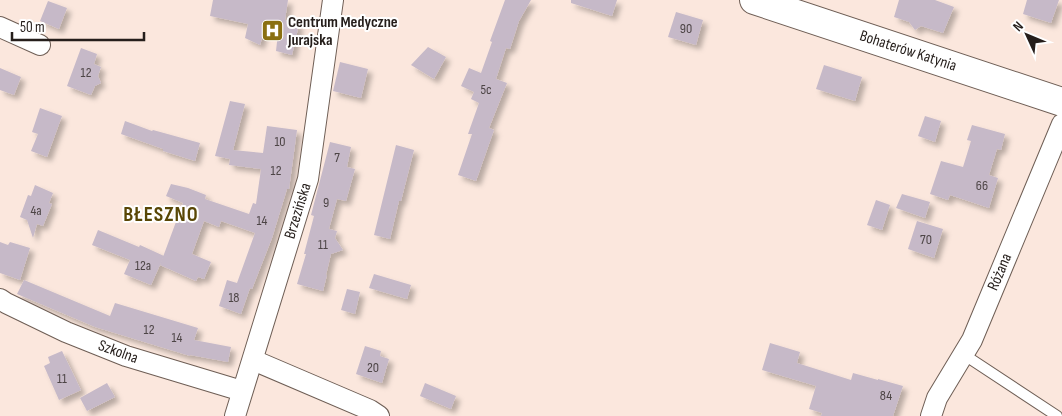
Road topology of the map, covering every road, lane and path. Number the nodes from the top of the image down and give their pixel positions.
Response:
1 (332, 0) edge
2 (754, 0) edge
3 (0, 27) edge
4 (40, 45) dead end
5 (1062, 102) edge
6 (1062, 124) edge
7 (0, 299) edge
8 (964, 354) junction
9 (253, 360) junction
10 (242, 391) junction
11 (234, 416) edge
12 (379, 416) edge
13 (931, 416) edge
14 (1057, 416) edge

1 - 9 street, Brzezińska
2 - 5 street, Bohaterów Katynia
3 - 4 street
6 - 8 street, Różana
7 - 10 street, Szkolna
8 - 13 street, Różana
8 - 14 lane
9 - 10 street, Brzezińska
9 - 12 street
10 - 11 street, Brzezińska

